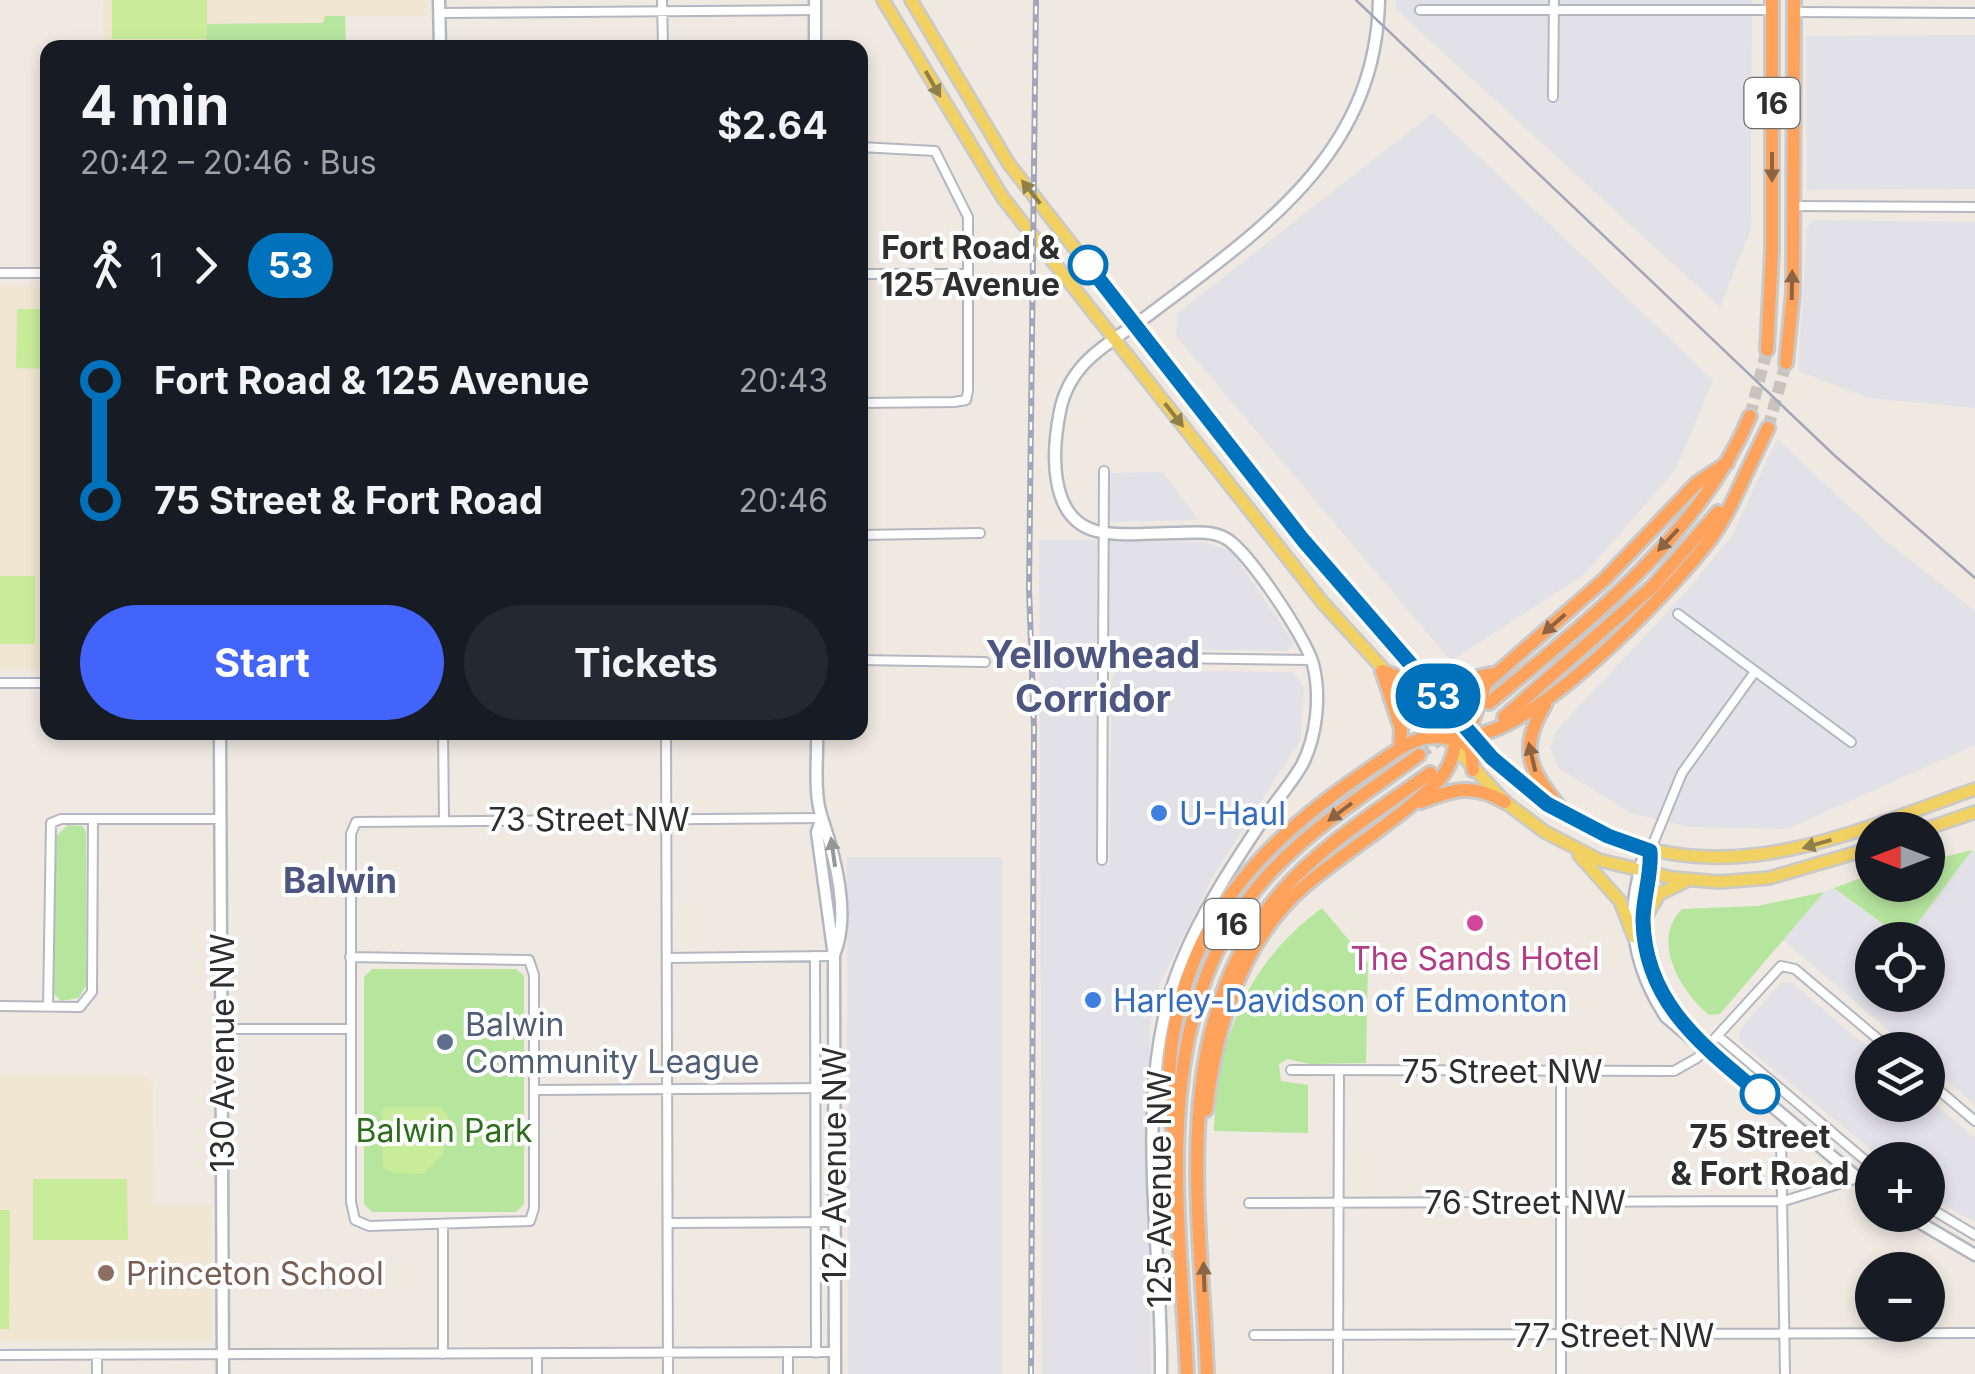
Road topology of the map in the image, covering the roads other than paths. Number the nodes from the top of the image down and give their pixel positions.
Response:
1 (883, 0) edge
2 (911, 0) edge
3 (1379, 0) edge
4 (662, 5) edge
5 (815, 5) edge
6 (1554, 5) edge
7 (1772, 5) edge
8 (440, 6) edge
9 (1794, 6) edge
10 (1420, 10) dead end
11 (1975, 13) edge
12 (440, 40) edge
13 (663, 40) edge
14 (815, 40) edge
15 (1553, 97) dead end
16 (868, 148) edge
17 (1793, 206) junction
18 (1975, 207) edge
19 (0, 273) edge
20 (40, 273) edge
21 (868, 274) edge
22 (968, 274) junction
23 (1134, 324) junction
24 (1114, 338) junction
25 (1767, 350) tunnel mouth
26 (1786, 363) tunnel mouth
27 (868, 403) edge
28 (1750, 416) tunnel mouth
29 (1768, 428) tunnel mouth
30 (1727, 463) junction
31 (1750, 467) junction
32 (1104, 471) dead end
33 (1104, 532) junction
34 (868, 534) edge
35 (980, 534) dead end
36 (1678, 614) dead end
37 (1104, 657) junction
38 (868, 660) edge
39 (1312, 660) junction
40 (1406, 661) junction
41 (985, 662) dead end
42 (1503, 668) junction
43 (1382, 671) junction
44 (1754, 673) junction
45 (0, 683) edge
46 (40, 683) edge
47 (1482, 690) junction
48 (1549, 698) junction
49 (1489, 703) tunnel mouth
50 (1447, 706) joint
51 (1509, 720) junction
52 (1461, 738) junction
53 (220, 740) edge
54 (443, 740) edge
55 (666, 740) edge
56 (818, 740) edge
57 (1852, 742) dead end
58 (1400, 748) junction
59 (1419, 755) tunnel mouth
60 (1492, 758) joint
61 (1473, 770) joint
62 (1430, 773) dead end
63 (1975, 789) edge
64 (1426, 794) junction
65 (1505, 802) junction
66 (1405, 809) junction
67 (1564, 813) junction
68 (1975, 814) edge
69 (92, 818) junction
70 (822, 818) junction
71 (221, 819) junction
72 (444, 819) junction
73 (667, 819) junction
74 (1945, 822) edge
75 (1568, 845) junction
76 (1650, 851) junction
77 (1855, 853) edge
78 (1102, 860) dead end
79 (1644, 873) junction
80 (1691, 881) junction
81 (1643, 922) junction
82 (1634, 937) junction
83 (816, 956) junction
84 (834, 956) junction
85 (350, 957) junction
86 (668, 958) junction
87 (0, 1006) edge
88 (48, 1006) junction
89 (222, 1029) junction
90 (350, 1029) junction
91 (1684, 1029) junction
92 (1868, 1032) edge
93 (1718, 1036) junction
94 (1706, 1049) junction
95 (1291, 1070) dead end
96 (1339, 1071) junction
97 (1561, 1071) junction
98 (816, 1088) junction
99 (834, 1088) junction
100 (534, 1090) junction
101 (668, 1090) junction
102 (1945, 1095) edge
103 (1975, 1121) edge
104 (1781, 1138) dead end
105 (1855, 1152) edge
106 (1199, 1167) junction
107 (1179, 1168) junction
108 (1855, 1175) edge
109 (1855, 1179) edge
110 (1784, 1201) junction
111 (1248, 1202) dead end
112 (1338, 1202) junction
113 (1561, 1202) junction
114 (1945, 1217) edge
115 (816, 1222) junction
116 (834, 1222) junction
117 (668, 1223) junction
118 (444, 1225) junction
119 (1935, 1232) edge
120 (1975, 1236) edge
121 (1975, 1255) edge
122 (1975, 1333) edge
123 (1254, 1335) dead end
124 (1338, 1335) junction
125 (1561, 1335) junction
126 (1786, 1335) junction
127 (835, 1352) junction
128 (816, 1353) junction
129 (0, 1354) edge
130 (96, 1354) junction
131 (223, 1354) junction
132 (443, 1354) junction
133 (537, 1354) junction
134 (668, 1354) junction
135 (788, 1354) junction
136 (97, 1374) edge
137 (223, 1374) edge
138 (537, 1374) edge
139 (668, 1374) edge
140 (788, 1374) edge
141 (835, 1374) edge
142 (1162, 1374) edge
143 (1187, 1374) edge
144 (1208, 1374) edge
145 (1338, 1374) edge
146 (1561, 1374) edge
147 (1786, 1374) edge

1 -> 24 main road
23 -> 2 main road
3 - 23 street
4 - 5 street
4 - 8 street
4 - 13 street
5 - 14 street
6 - 7 street
6 - 10 street
6 - 15 street
7 -> 25 highway, 16
8 - 12 street
9 - 11 street
9 - 17 highway, 16
16 - 22 street
17 - 18 street
26 -> 17 highway, 16
19 - 20 street
21 - 22 street
22 - 27 street
23 - 24 street
23 - 40 main road
24 - 33 street
24 -> 43 main road
28 - 30 highway
29 - 31 highway
30 -> 42 highway
30 -> 49 highway
31 - 48 highway
31 - 51 highway
32 - 33 street
33 - 37 street
33 - 39 street, 125 Avenue NW
34 - 35 street
36 - 44 street
37 - 39 street
37 - 78 street
38 - 41 street
39 - 142 street, 125 Avenue NW
40 - 42 highway
40 - 50 main road
42 - 47 highway
43 - 52 highway
43 - 58 highway
44 - 57 street
44 - 76 street
45 - 46 street
47 - 51 highway
47 - 52 highway
48 - 51 highway
67 -> 48 highway
50 - 52 highway
51 - 52 highway
52 - 58 highway
52 - 60 highway
52 - 61 highway
52 - 64 highway
53 - 71 street, 130 Avenue NW
54 - 72 street
55 - 73 street
56 - 70 street, 127 Avenue NW
58 - 64 highway
58 - 107 highway
59 -> 107 highway, 16
60 - 67 main road
61 - 65 main road
62 - 106 highway, 16
63 -> 76 main road
64 - 66 highway
65 - 66 highway
65 - 75 main road
66 - 106 highway
67 - 76 main road
68 - 74 main road
69 - 71 street
69 - 88 street
69 - 88 street
70 - 73 street, 73 Street NW
70 - 84 street, 127 Avenue NW
71 - 89 street, 130 Avenue NW
72 - 73 street, 73 Street NW
72 - 85 street, 73 Street NW
73 - 86 street
75 - 79 main road
75 - 82 main road
76 - 79 street
77 - 80 main road
79 - 80 main road
79 - 81 street
79 - 82 street
80 - 81 main road
81 - 91 street
82 - 91 street
83 - 84 street
83 - 86 street
83 - 98 street, 127 Avenue NW
84 - 99 street, 127 Avenue NW
85 - 90 street
85 - 100 street
86 - 101 street
87 - 88 street
89 - 90 street
89 - 131 street, 130 Avenue NW
90 - 118 street
91 - 94 street
92 - 93 street
93 - 94 street
93 - 105 street
94 - 97 street, 75 Street NW
94 - 108 street
95 - 96 street, 75 Street NW
96 - 97 street, 75 Street NW
96 - 112 street
97 - 113 street
98 - 99 street
98 - 101 street
98 - 115 street, 127 Avenue NW
99 - 116 street, 127 Avenue NW
100 - 101 street
100 - 118 street
101 - 117 street
102 - 103 street
104 - 110 street
144 -> 106 highway, 16
107 - 143 highway, 16
109 - 110 street, 76 Street NW
110 - 113 street, 76 Street NW
110 - 126 street
111 - 112 street, 76 Street NW
112 - 113 street, 76 Street NW
112 - 124 street
113 - 125 street
114 - 120 street
115 - 116 street
115 - 117 street
115 - 128 street, 127 Avenue NW
116 - 127 street, 127 Avenue NW
117 - 134 street
118 - 132 street
119 - 121 street
122 - 126 street, 77 Street NW
123 - 124 street, 77 Street NW
124 - 125 street, 77 Street NW
124 - 145 street
125 - 126 street, 77 Street NW
125 - 146 street
126 - 147 street
127 - 128 street
127 - 141 street, 127 Avenue NW
128 - 135 street
129 - 130 street
130 - 131 street
130 - 136 street
131 - 132 street
131 - 137 street, 130 Avenue NW
132 - 133 street
133 - 134 street
133 - 138 street
134 - 135 street
134 - 139 street
135 - 140 street

